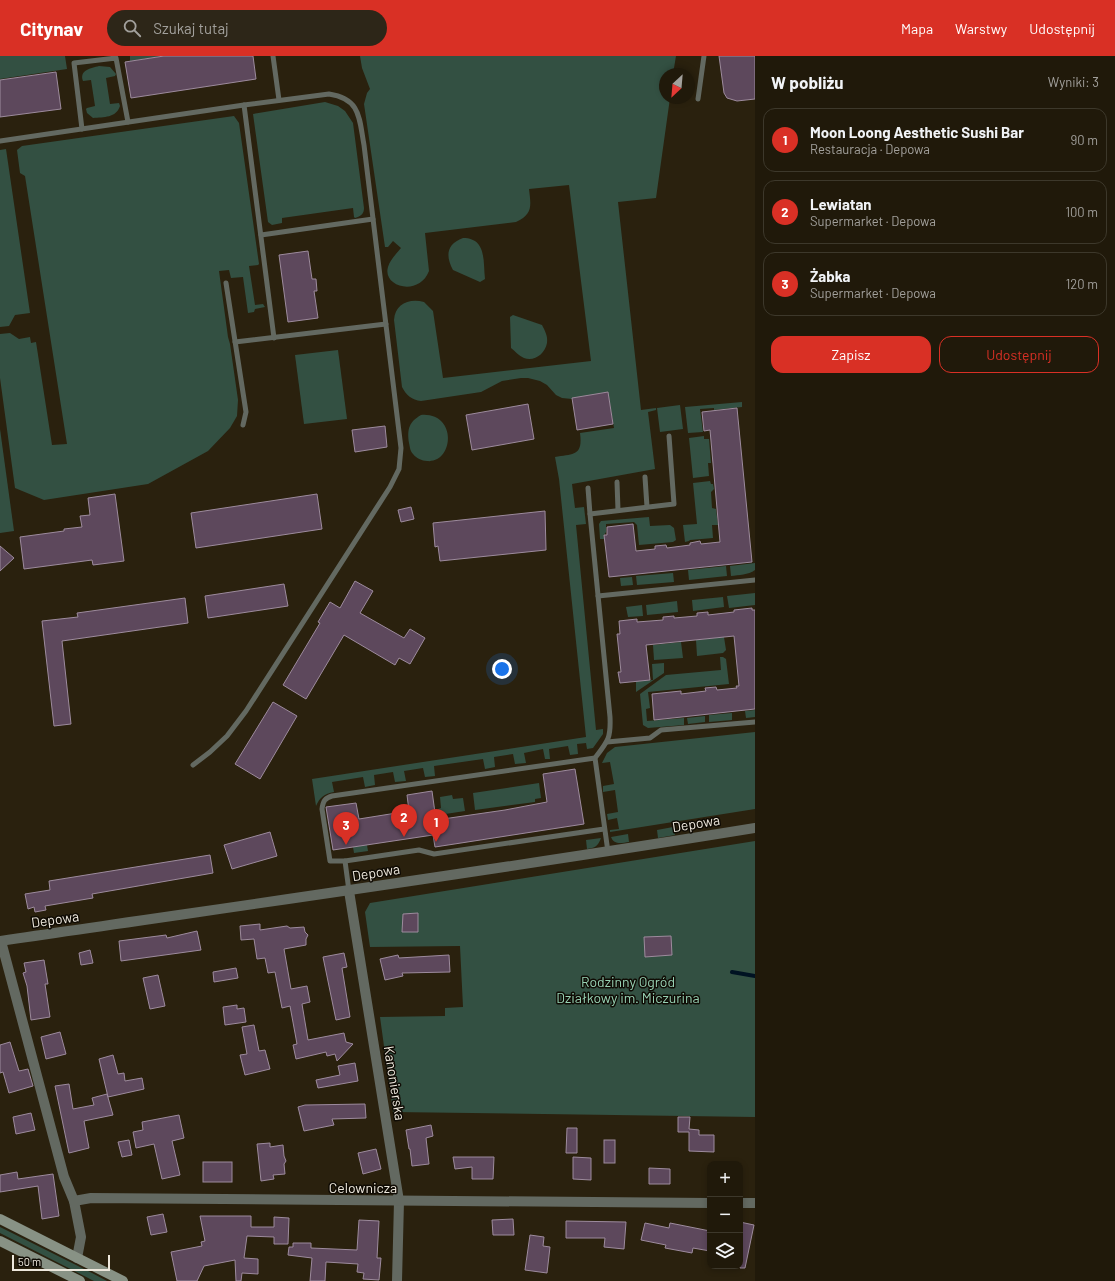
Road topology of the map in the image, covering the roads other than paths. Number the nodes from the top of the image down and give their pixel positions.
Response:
1 (273, 56) edge
2 (704, 56) edge
3 (698, 99) dead end
4 (279, 100) junction
5 (244, 105) junction
6 (128, 122) junction
7 (82, 129) junction
8 (0, 141) edge
9 (373, 219) junction
10 (261, 235) junction
11 (226, 283) dead end
12 (386, 324) junction
13 (274, 338) junction
14 (235, 342) junction
15 (243, 425) dead end
16 (669, 436) dead end
17 (645, 477) dead end
18 (617, 482) dead end
19 (588, 488) dead end
20 (647, 507) junction
21 (618, 510) junction
22 (590, 514) junction
23 (755, 580) edge
24 (598, 596) junction
25 (755, 722) edge
26 (607, 742) junction
27 (595, 758) junction
28 (193, 765) dead end
29 (604, 828) junction
30 (755, 828) edge
31 (608, 852) junction
32 (345, 861) junction
33 (349, 891) junction
34 (1, 941) edge
35 (74, 1201) junction
36 (399, 1201) junction
37 (707, 1203) edge
38 (743, 1203) edge
39 (755, 1203) edge
40 (0, 1219) edge
41 (0, 1241) edge
42 (77, 1258) junction
43 (80, 1281) edge
44 (123, 1281) edge
45 (397, 1281) edge

1 - 4 lane
2 - 3 lane
4 - 5 lane
4 - 9 lane
5 - 6 lane
5 - 10 lane
6 - 7 lane
6 - 7 lane
7 - 8 lane
9 - 10 lane
9 - 12 lane
10 - 13 lane
11 - 14 lane
12 - 13 lane
12 - 28 lane
13 - 14 lane
14 - 15 lane
16 - 20 lane
17 - 20 lane
18 - 21 lane
19 - 22 lane
20 - 21 lane
21 - 22 lane
22 - 24 lane
23 - 24 lane
24 - 26 lane
25 - 26 lane
26 - 27 lane
27 - 29 lane
27 - 32 lane
29 - 31 lane
29 - 32 lane
30 - 31 street, Depowa
31 - 33 street, Depowa
32 - 33 lane
33 - 34 street, Depowa
33 - 36 street, Kanonierska
34 - 35 street
35 - 36 street, Celownicza
35 - 42 street
36 - 37 street, Celownicza
36 - 45 street, Kanonierska
38 - 39 street
40 - 42 main road
41 - 43 main road
42 - 44 main road

